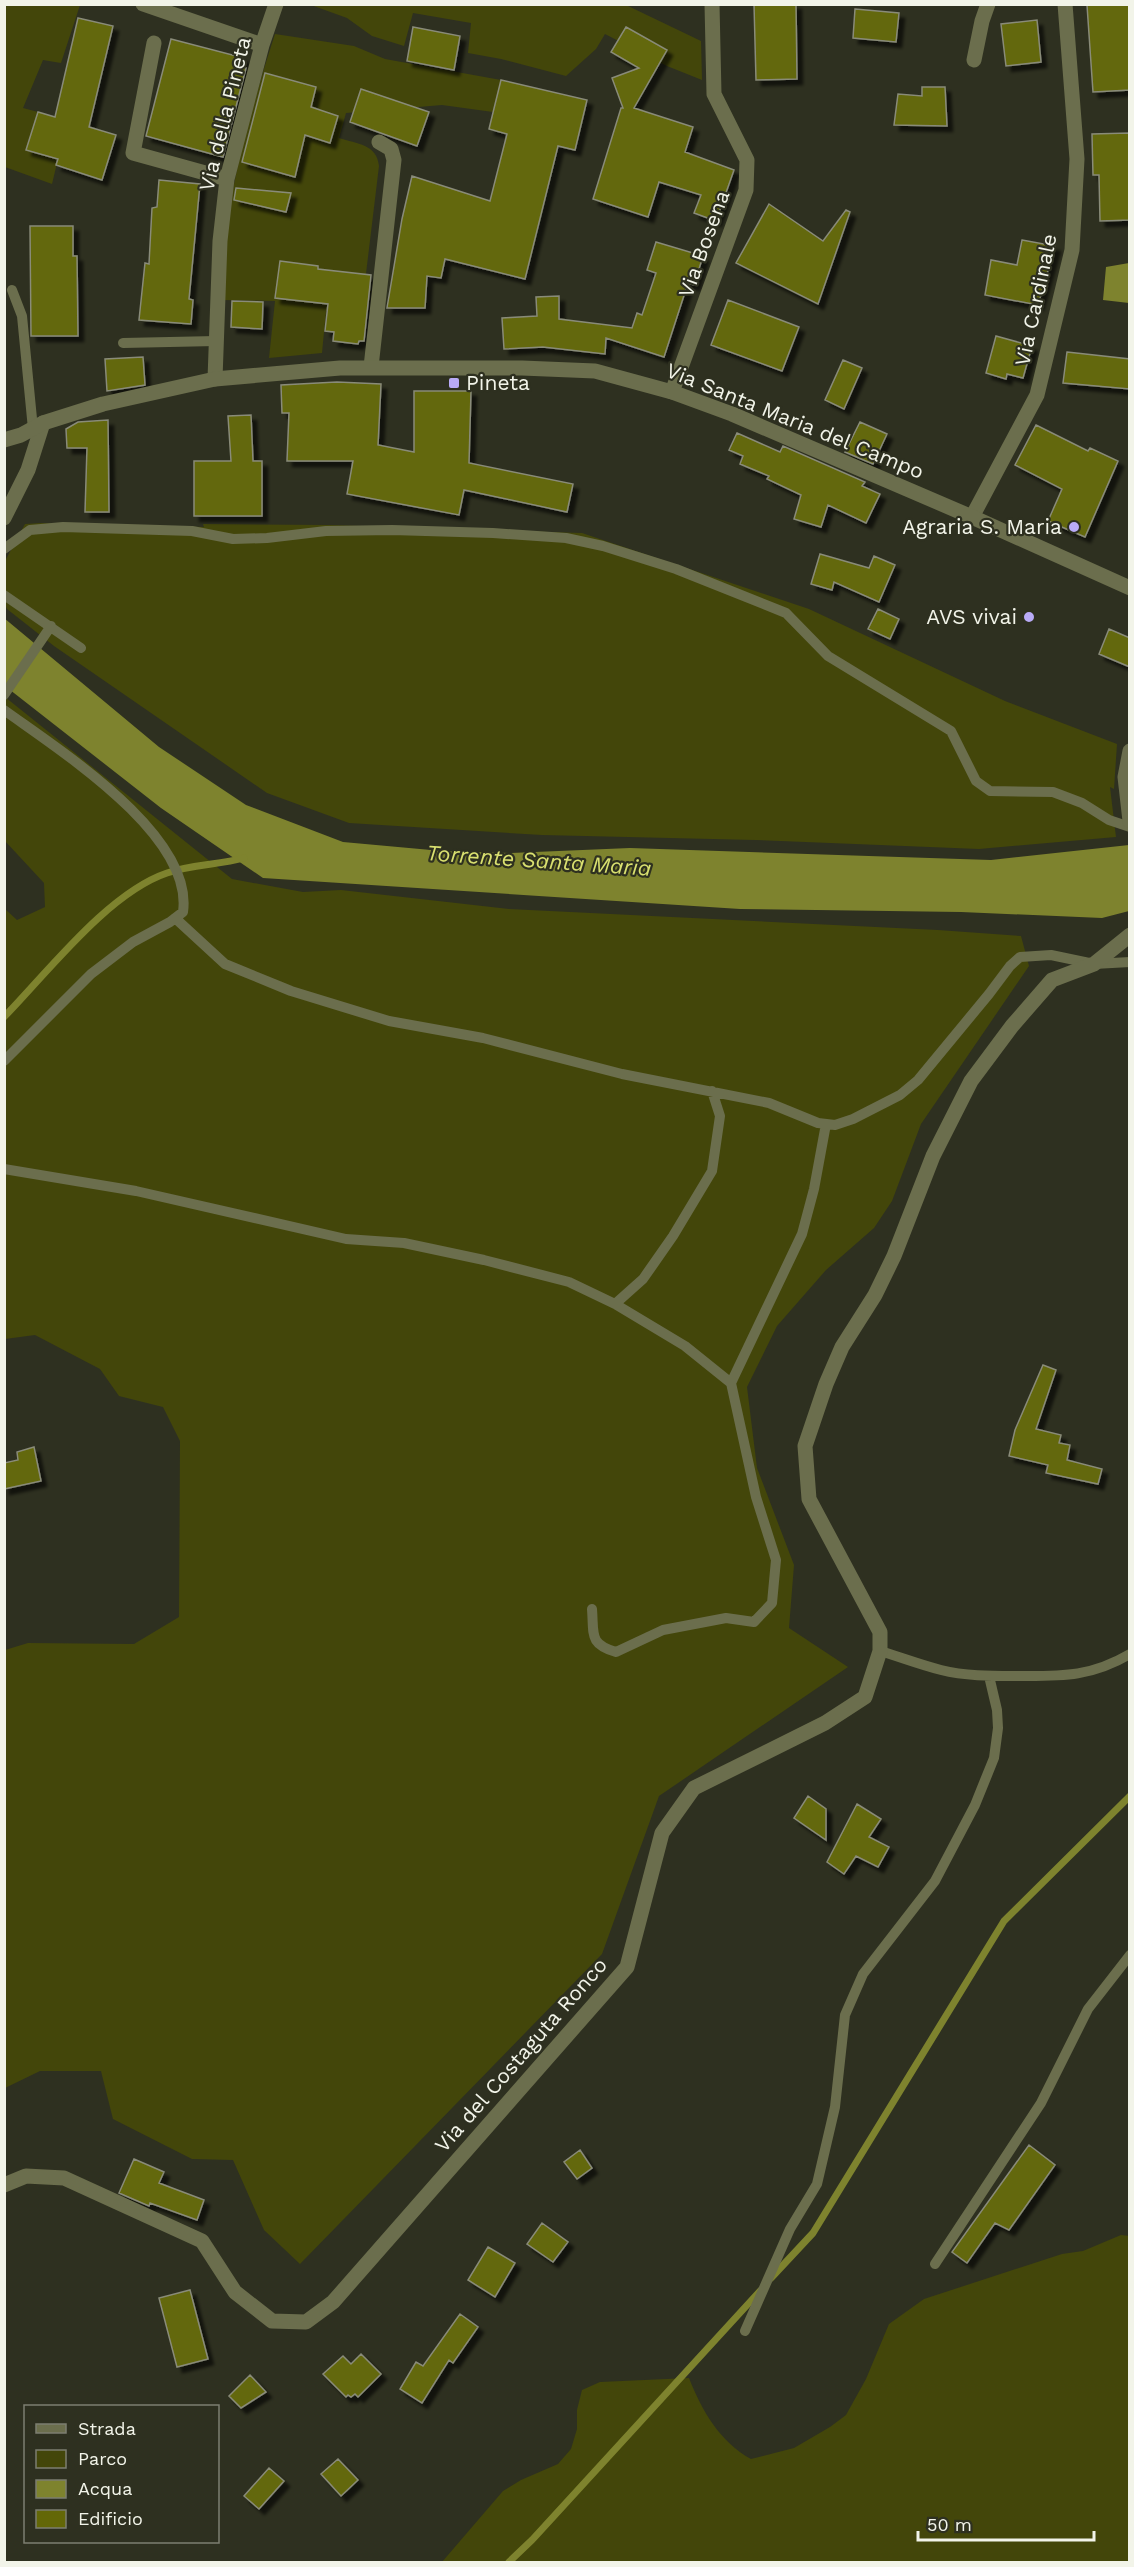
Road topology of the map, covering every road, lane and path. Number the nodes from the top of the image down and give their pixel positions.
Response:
1 (143, 4) edge
2 (276, 4) edge
3 (712, 4) edge
4 (988, 4) edge
5 (1065, 4) edge
6 (154, 43) dead end
7 (262, 45) junction
8 (974, 60) dead end
9 (379, 142) dead end
10 (227, 179) junction
11 (12, 290) dead end
12 (216, 341) junction
13 (123, 343) dead end
14 (371, 367) junction
15 (215, 379) junction
16 (672, 392) junction
17 (38, 426) junction
18 (4, 440) edge
19 (972, 517) junction
20 (4, 518) edge
21 (4, 549) edge
22 (1130, 588) edge
23 (4, 595) edge
24 (48, 631) junction
25 (81, 648) dead end
26 (4, 695) edge
27 (4, 710) edge
28 (1130, 751) edge
29 (1128, 773) edge
30 (1130, 821) edge
31 (1130, 827) edge
32 (175, 918) junction
33 (1130, 935) edge
34 (1130, 962) edge
35 (1094, 964) junction
36 (4, 1061) edge
37 (712, 1091) junction
38 (826, 1124) junction
39 (4, 1169) edge
40 (615, 1304) junction
41 (731, 1383) junction
42 (592, 1609) dead end
43 (880, 1651) junction
44 (1130, 1654) edge
45 (989, 1676) junction
46 (1130, 1955) edge
47 (4, 2185) edge
48 (935, 2264) dead end
49 (745, 2331) dead end

1 - 7 street
2 - 7 street, Via della Pineta
3 - 16 street, Via Bosena
4 - 8 street
5 - 19 street, Via Cardinale
6 - 10 street
7 - 10 street, Via della Pineta
9 - 14 street
10 - 12 street, Via della Pineta
11 - 17 lane
12 - 13 lane
12 - 15 street, Via della Pineta
14 - 15 street, Via Santa Maria del Campo
14 - 16 street, Via Santa Maria del Campo
15 - 17 street, Via Santa Maria del Campo
16 - 19 street, Via Santa Maria del Campo
17 - 18 street, Via Santa Maria del Campo
17 - 20 street
19 - 22 street, Via Santa Maria del Campo
21 - 31 lane
23 - 24 lane
24 - 25 lane
24 - 26 lane
27 - 32 lane
28 - 29 street
29 - 30 street
32 - 36 lane
32 - 37 lane
33 - 35 street, Via del Costaguta Ronco
34 - 35 lane
35 - 38 lane
35 - 43 street, Via del Costaguta Ronco
37 - 38 lane
37 - 40 lane
38 - 41 lane
39 - 40 lane
40 - 41 lane
41 - 42 lane
43 - 45 lane
43 - 47 street, Via del Costaguta Ronco
44 - 45 lane
45 - 49 lane
46 - 48 lane

